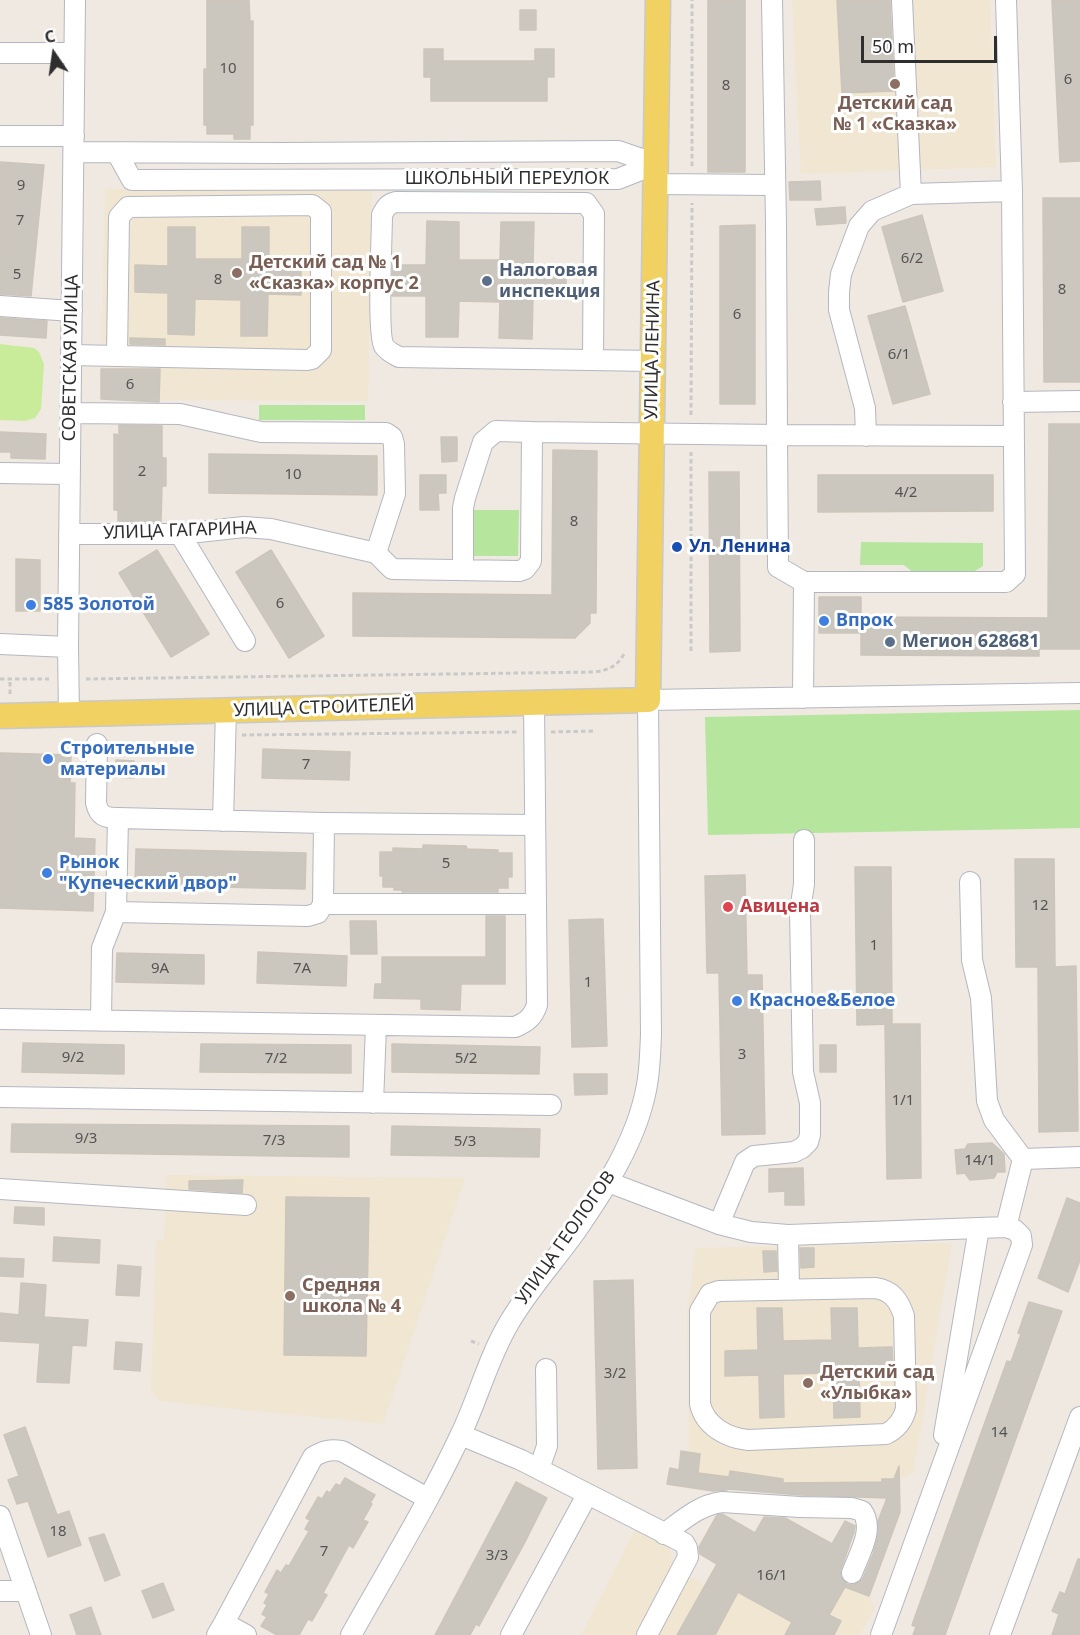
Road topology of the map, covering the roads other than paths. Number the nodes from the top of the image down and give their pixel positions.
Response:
1 (75, 0) edge
2 (658, 0) edge
3 (772, 0) edge
4 (902, 0) edge
5 (1006, 0) edge
6 (0, 53) edge
7 (74, 53) junction
8 (0, 136) edge
9 (74, 144) junction
10 (117, 153) junction
11 (656, 174) junction
12 (774, 185) junction
13 (1012, 191) junction
14 (910, 194) junction
15 (0, 306) edge
16 (72, 311) junction
17 (71, 355) junction
18 (117, 356) junction
19 (593, 359) junction
20 (653, 361) junction
21 (1080, 400) edge
22 (1013, 402) junction
23 (70, 413) junction
24 (532, 432) junction
25 (652, 434) junction
26 (777, 435) junction
27 (866, 436) junction
28 (1013, 436) junction
29 (0, 473) edge
30 (69, 474) junction
31 (69, 534) junction
32 (180, 534) junction
33 (376, 553) junction
34 (463, 570) junction
35 (804, 582) junction
36 (245, 641) dead end
37 (0, 644) edge
38 (68, 647) junction
39 (1080, 693) edge
40 (802, 698) junction
41 (648, 700) junction
42 (534, 702) junction
43 (226, 710) junction
44 (69, 715) junction
45 (0, 716) edge
46 (97, 744) dead end
47 (118, 818) junction
48 (223, 820) junction
49 (324, 823) junction
50 (534, 825) junction
51 (804, 840) dead end
52 (970, 882) dead end
53 (323, 904) junction
54 (536, 904) junction
55 (116, 912) junction
56 (0, 1019) edge
57 (101, 1022) junction
58 (376, 1026) junction
59 (0, 1097) edge
60 (373, 1103) junction
61 (551, 1106) dead end
62 (1080, 1156) edge
63 (1023, 1159) junction
64 (608, 1182) junction
65 (0, 1189) edge
66 (246, 1205) dead end
67 (719, 1224) junction
68 (1006, 1227) junction
69 (979, 1228) junction
70 (788, 1235) junction
71 (789, 1289) junction
72 (546, 1369) dead end
73 (1080, 1417) edge
74 (461, 1435) junction
75 (539, 1469) junction
76 (935, 1486) junction
77 (587, 1495) junction
78 (428, 1498) junction
79 (0, 1516) edge
80 (664, 1534) junction
81 (852, 1573) dead end
82 (0, 1591) edge
83 (26, 1591) junction
84 (220, 1629) edge
85 (41, 1635) edge
86 (246, 1635) edge
87 (351, 1635) edge
88 (511, 1635) edge
89 (647, 1635) edge
90 (881, 1635) edge
91 (1000, 1635) edge

1 - 7 street, СОВЕТСКАЯ УЛИЦА
2 - 11 main road, УЛИЦА ЛЕНИНА
3 - 12 street
4 - 14 street
5 - 13 street
6 - 7 street
7 - 9 street, СОВЕТСКАЯ УЛИЦА
8 - 9 street, ШКОЛЬНЫЙ ПЕРЕУЛОК
9 - 10 street, ШКОЛЬНЫЙ ПЕРЕУЛОК
9 - 16 street, СОВЕТСКАЯ УЛИЦА
10 - 11 street, ШКОЛЬНЫЙ ПЕРЕУЛОК
10 - 11 street, ШКОЛЬНЫЙ ПЕРЕУЛОК
11 - 12 street
11 - 20 main road, УЛИЦА ЛЕНИНА
12 - 26 street
13 - 14 street
13 - 22 street
14 - 27 street
15 - 16 street
16 - 17 street, СОВЕТСКАЯ УЛИЦА
17 - 18 street
17 - 23 street, СОВЕТСКАЯ УЛИЦА
18 - 18 street
19 - 19 street
19 - 20 street
20 - 25 main road, УЛИЦА ЛЕНИНА
21 - 22 street
22 - 28 street
23 - 30 street, СОВЕТСКАЯ УЛИЦА
23 - 33 street
24 - 25 street
24 - 34 street
24 - 34 street, УЛИЦА ГАГАРИНА
25 - 26 street
25 - 41 main road, УЛИЦА ЛЕНИНА
26 - 27 street
26 - 35 street
27 - 28 street
28 - 35 street
29 - 30 street
30 - 31 street, СОВЕТСКАЯ УЛИЦА
31 - 32 street, УЛИЦА ГАГАРИНА
31 - 38 street, СОВЕТСКАЯ УЛИЦА
32 - 33 street, УЛИЦА ГАГАРИНА
32 - 36 street
33 - 34 street, УЛИЦА ГАГАРИНА
35 - 40 street
37 - 38 street
38 - 44 street, СОВЕТСКАЯ УЛИЦА
39 - 40 street
40 - 41 street
41 - 42 main road, УЛИЦА СТРОИТЕЛЕЙ
41 - 64 street, УЛИЦА ГЕОЛОГОВ
42 - 43 main road, УЛИЦА СТРОИТЕЛЕЙ
42 - 50 street
43 - 44 main road, УЛИЦА СТРОИТЕЛЕЙ
43 - 48 street
44 - 45 main road, УЛИЦА СТРОИТЕЛЕЙ
46 - 47 street
47 - 48 street
47 - 55 street
48 - 49 street
49 - 50 street
49 - 53 street
50 - 54 street
51 - 67 street
52 - 63 street
53 - 54 street
53 - 55 street
54 - 58 street
55 - 57 street
56 - 57 street
57 - 58 street
58 - 60 street
59 - 60 street
60 - 61 street
62 - 63 street
63 - 68 street
64 - 67 street
64 - 74 street, УЛИЦА ГЕОЛОГОВ
65 - 66 street
67 - 70 street
68 - 69 street
68 - 76 street
69 - 70 street
69 - 76 street
70 - 71 street
71 - 71 street
72 - 75 street
73 - 91 street
74 - 75 street
74 - 78 street, УЛИЦА ГЕОЛОГОВ
75 - 77 street
76 - 90 street
77 - 80 street
77 - 88 street
78 - 84 street
78 - 87 street, УЛИЦА ГЕОЛОГОВ
79 - 83 street
80 - 81 street
80 - 89 street
82 - 83 street
83 - 85 street
84 - 86 street

